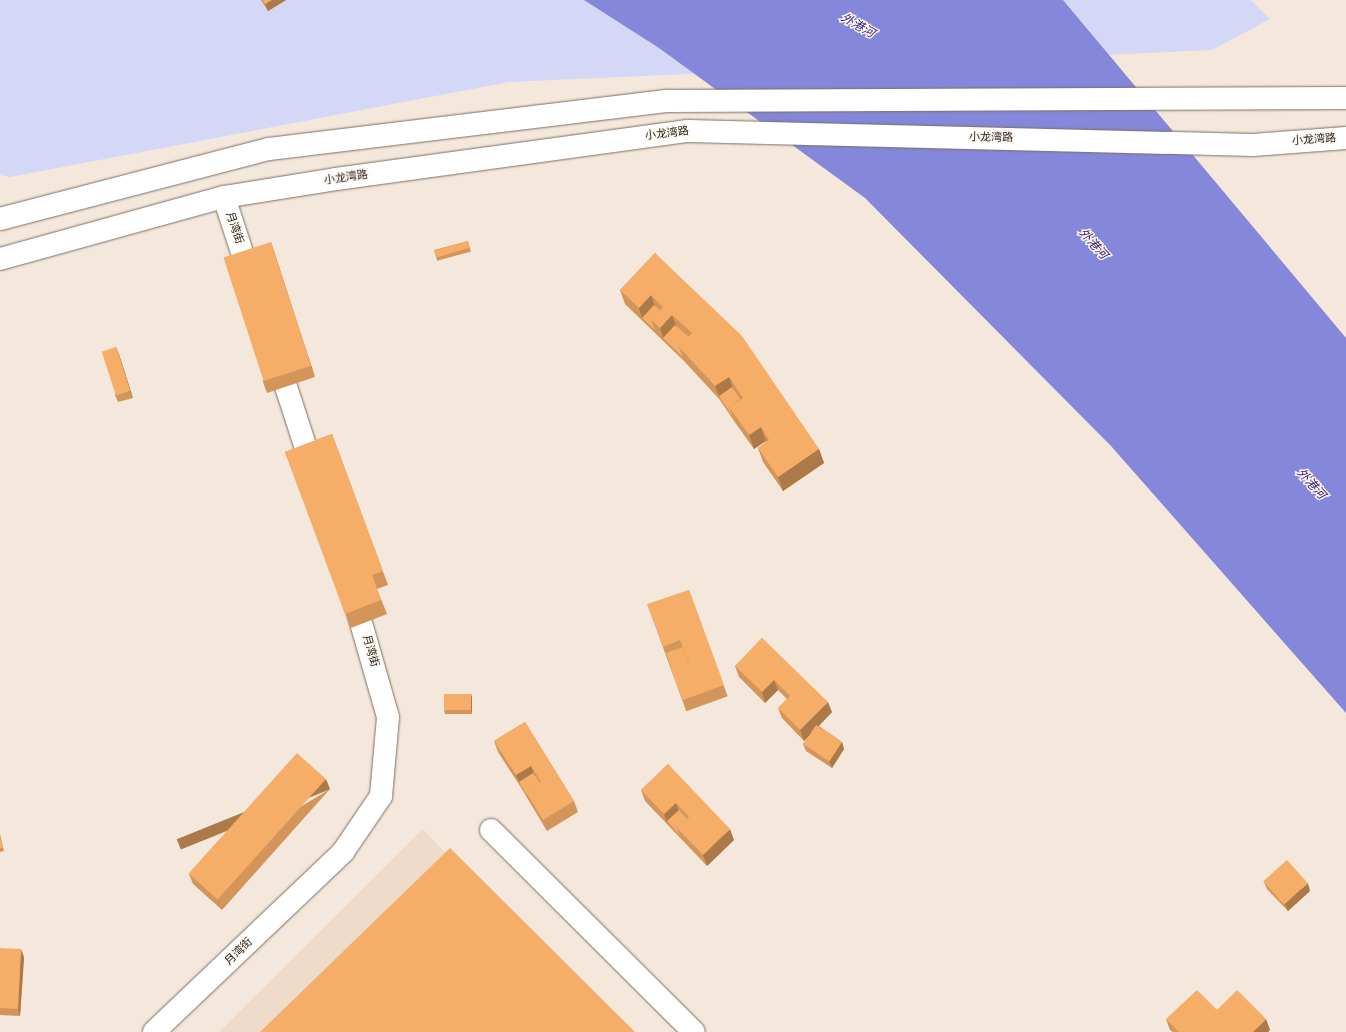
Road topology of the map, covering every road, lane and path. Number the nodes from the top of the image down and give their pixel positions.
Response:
1 (1343, 99) edge
2 (1345, 138) edge
3 (224, 197) junction
4 (0, 219) edge
5 (0, 259) edge
6 (256, 296) edge
7 (271, 341) edge
8 (320, 493) edge
9 (347, 576) edge
10 (491, 830) dead end
11 (154, 1032) edge
12 (694, 1032) edge

1 - 4 main road
2 - 3 main road, 小龙湾路
3 - 5 main road, 小龙湾路
3 - 6 main road, 月湾街
7 - 8 main road
9 - 11 main road, 月湾街
10 - 12 main road

